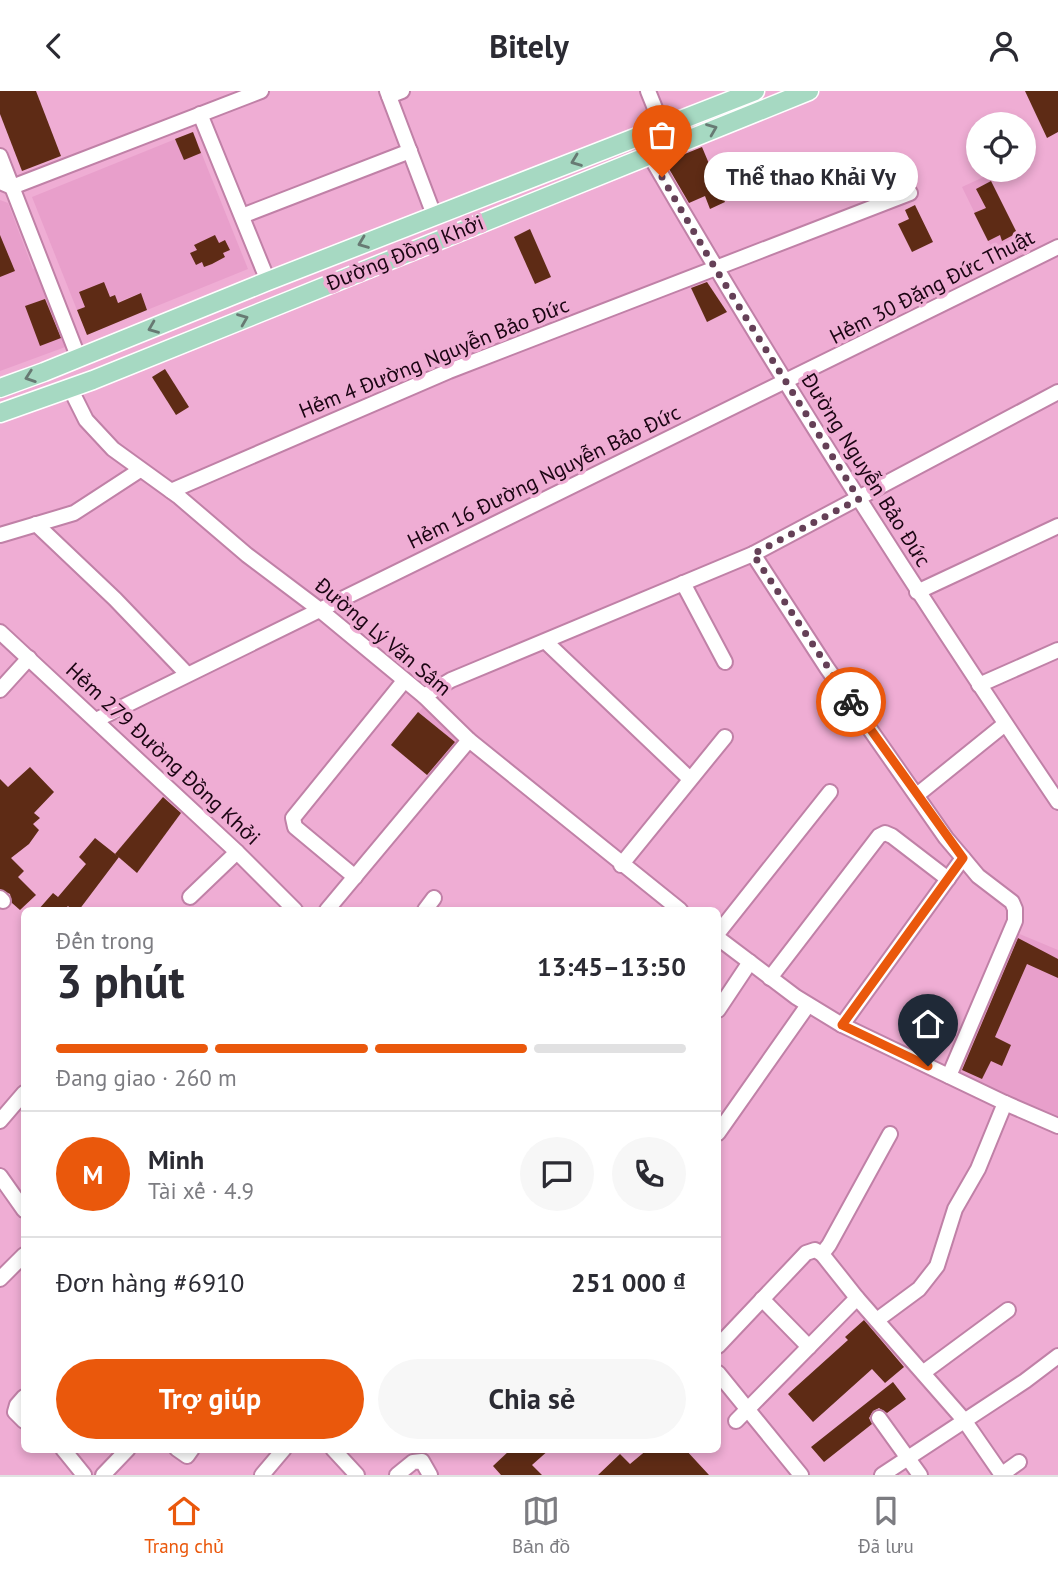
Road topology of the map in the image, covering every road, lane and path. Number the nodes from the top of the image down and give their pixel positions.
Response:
1 (261, 91) edge
2 (648, 91) edge
3 (755, 91) edge
4 (808, 91) edge
5 (393, 93) edge
6 (200, 114) junction
7 (663, 128) junction
8 (639, 137) junction
9 (410, 151) junction
10 (649, 154) junction
11 (0, 156) edge
12 (6, 184) edge
13 (910, 193) dead end
14 (434, 215) junction
15 (242, 216) junction
16 (1058, 247) edge
17 (715, 268) junction
18 (268, 281) junction
19 (79, 359) junction
20 (60, 366) junction
21 (89, 381) junction
22 (787, 383) junction
23 (0, 388) edge
24 (70, 388) junction
25 (1058, 392) edge
26 (0, 413) edge
27 (139, 470) junction
28 (171, 491) junction
29 (859, 499) junction
30 (36, 524) junction
31 (1058, 526) edge
32 (0, 535) edge
33 (753, 554) junction
34 (683, 583) junction
35 (917, 592) junction
36 (320, 610) junction
37 (0, 632) edge
38 (545, 642) junction
39 (1058, 650) edge
40 (29, 658) junction
41 (725, 663) dead end
42 (187, 674) junction
43 (404, 681) junction
44 (979, 685) junction
45 (0, 690) edge
46 (424, 696) junction
47 (96, 720) junction
48 (1005, 724) junction
49 (725, 737) dead end
50 (469, 740) junction
51 (690, 779) junction
52 (830, 792) dead end
53 (916, 795) junction
54 (1058, 802) edge
55 (237, 852) junction
56 (963, 858) junction
57 (621, 865) junction
58 (355, 877) junction
59 (947, 879) junction
60 (190, 897) dead end
61 (434, 898) dead end
62 (292, 907) edge
63 (330, 907) edge
64 (427, 907) edge
65 (676, 907) edge
66 (721, 929) edge
67 (721, 941) edge
68 (750, 962) junction
69 (770, 978) junction
70 (808, 1005) junction
71 (721, 1006) edge
72 (842, 1025) junction
73 (949, 1076) junction
74 (21, 1096) edge
75 (1005, 1103) junction
76 (0, 1121) edge
77 (1058, 1126) edge
78 (721, 1129) edge
79 (890, 1135) dead end
80 (0, 1176) edge
81 (21, 1206) edge
82 (822, 1254) junction
83 (21, 1258) edge
84 (0, 1279) edge
85 (857, 1298) junction
86 (762, 1299) junction
87 (1007, 1310) dead end
88 (877, 1320) junction
89 (721, 1343) edge
90 (809, 1347) junction
91 (1058, 1356) edge
92 (923, 1372) junction
93 (721, 1376) edge
94 (21, 1400) edge
95 (748, 1408) junction
96 (21, 1418) edge
97 (879, 1419) dead end
98 (964, 1420) junction
99 (736, 1421) dead end
100 (66, 1453) edge
101 (124, 1453) edge
102 (281, 1453) edge
103 (337, 1453) edge
104 (908, 1458) junction
105 (1019, 1462) dead end
106 (84, 1475) edge
107 (103, 1475) edge
108 (262, 1475) edge
109 (357, 1475) edge
110 (397, 1475) edge
111 (430, 1475) edge
112 (801, 1475) edge
113 (883, 1475) edge
114 (920, 1475) edge
115 (1002, 1475) edge

1 - 6 street
2 - 7 street
3 - 7 main road, Đường Đồng Khởi
10 -> 4 main road, Đường Đồng Khởi
5 - 9 street
6 - 12 street
6 - 15 street
7 - 8 main road, Đường Đồng Khởi
8 - 10 main road
8 -> 14 main road, Đường Đồng Khởi
9 - 14 street
9 - 15 street
10 - 17 street, Đường Nguyễn Bảo Đức
21 -> 10 main road, Đường Đồng Khởi
11 - 12 street
12 - 19 street
13 - 17 street, Hẻm 4 Đường Nguyễn Bảo Đức
14 -> 18 main road, Đường Đồng Khởi
15 - 18 street
16 - 22 street, Hẻm 30 Đặng Đức Thuật
17 - 22 street, Đường Nguyễn Bảo Đức
17 - 28 street, Hẻm 4 Đường Nguyễn Bảo Đức
18 -> 19 main road, Đường Đồng Khởi
19 - 20 main road, Đường Đồng Khởi
19 - 21 main road
20 -> 23 main road, Đường Đồng Khởi
20 - 24 main road
21 - 24 main road, Đường Đồng Khởi
22 - 29 street, Đường Nguyễn Bảo Đức
22 - 36 street, Hẻm 16 Đường Nguyễn Bảo Đức
24 - 26 main road, Đường Đồng Khởi
24 - 27 street, Đường Lý Văn Sâm
25 - 29 street
27 - 28 street, Đường Lý Văn Sâm
27 - 30 street
28 - 36 street, Đường Lý Văn Sâm
29 - 33 street
29 - 35 street, Đường Nguyễn Bảo Đức
30 - 32 street
30 - 42 street
31 - 35 street
33 - 34 street
33 - 53 street
34 - 38 street
34 - 41 street
35 - 44 street, Đường Nguyễn Bảo Đức
36 - 42 street, Hẻm 16 Đường Nguyễn Bảo Đức
36 - 43 street, Đường Lý Văn Sâm
37 - 40 street, Hẻm 279 Đường Đồng Khởi
38 - 46 street
38 - 51 street
39 - 44 street
40 - 45 street
40 - 47 street, Hẻm 279 Đường Đồng Khởi
42 - 47 street, Hẻm 16 Đường Nguyễn Bảo Đức
43 - 46 street, Đường Lý Văn Sâm
43 - 58 street
44 - 48 street, Đường Nguyễn Bảo Đức
46 - 50 street, Đường Lý Văn Sâm
47 - 55 street, Hẻm 279 Đường Đồng Khởi
48 - 53 street
48 - 54 street, Đường Nguyễn Bảo Đức
49 - 51 street
50 - 57 street, Đường Lý Văn Sâm
50 - 58 street
51 - 57 street
52 - 66 street
53 - 56 street
55 - 60 street
55 - 62 street, Hẻm 279 Đường Đồng Khởi
56 - 59 street
56 - 73 street
57 - 65 street, Đường Lý Văn Sâm
58 - 63 street
59 - 69 street
59 - 72 street
61 - 64 street
67 - 68 street
68 - 69 street
68 - 71 street
69 - 70 street
70 - 72 street
70 - 78 street
72 - 73 street
73 - 75 street
74 - 76 street
75 - 77 street
75 - 88 street
79 - 82 street
80 - 81 street
82 - 85 street
82 - 86 street
83 - 84 street
85 - 88 street
85 - 90 street
86 - 89 street
86 - 90 street
87 - 92 street
88 - 92 street
90 - 95 street
91 - 98 street
92 - 98 street
93 - 95 street
94 - 96 street
95 - 99 street
95 - 112 street
97 - 104 street
98 - 104 street
98 - 115 street
100 - 106 street
101 - 107 street
102 - 108 street
103 - 109 street
104 - 113 street
104 - 114 street
105 - 115 street
110 - 111 street

